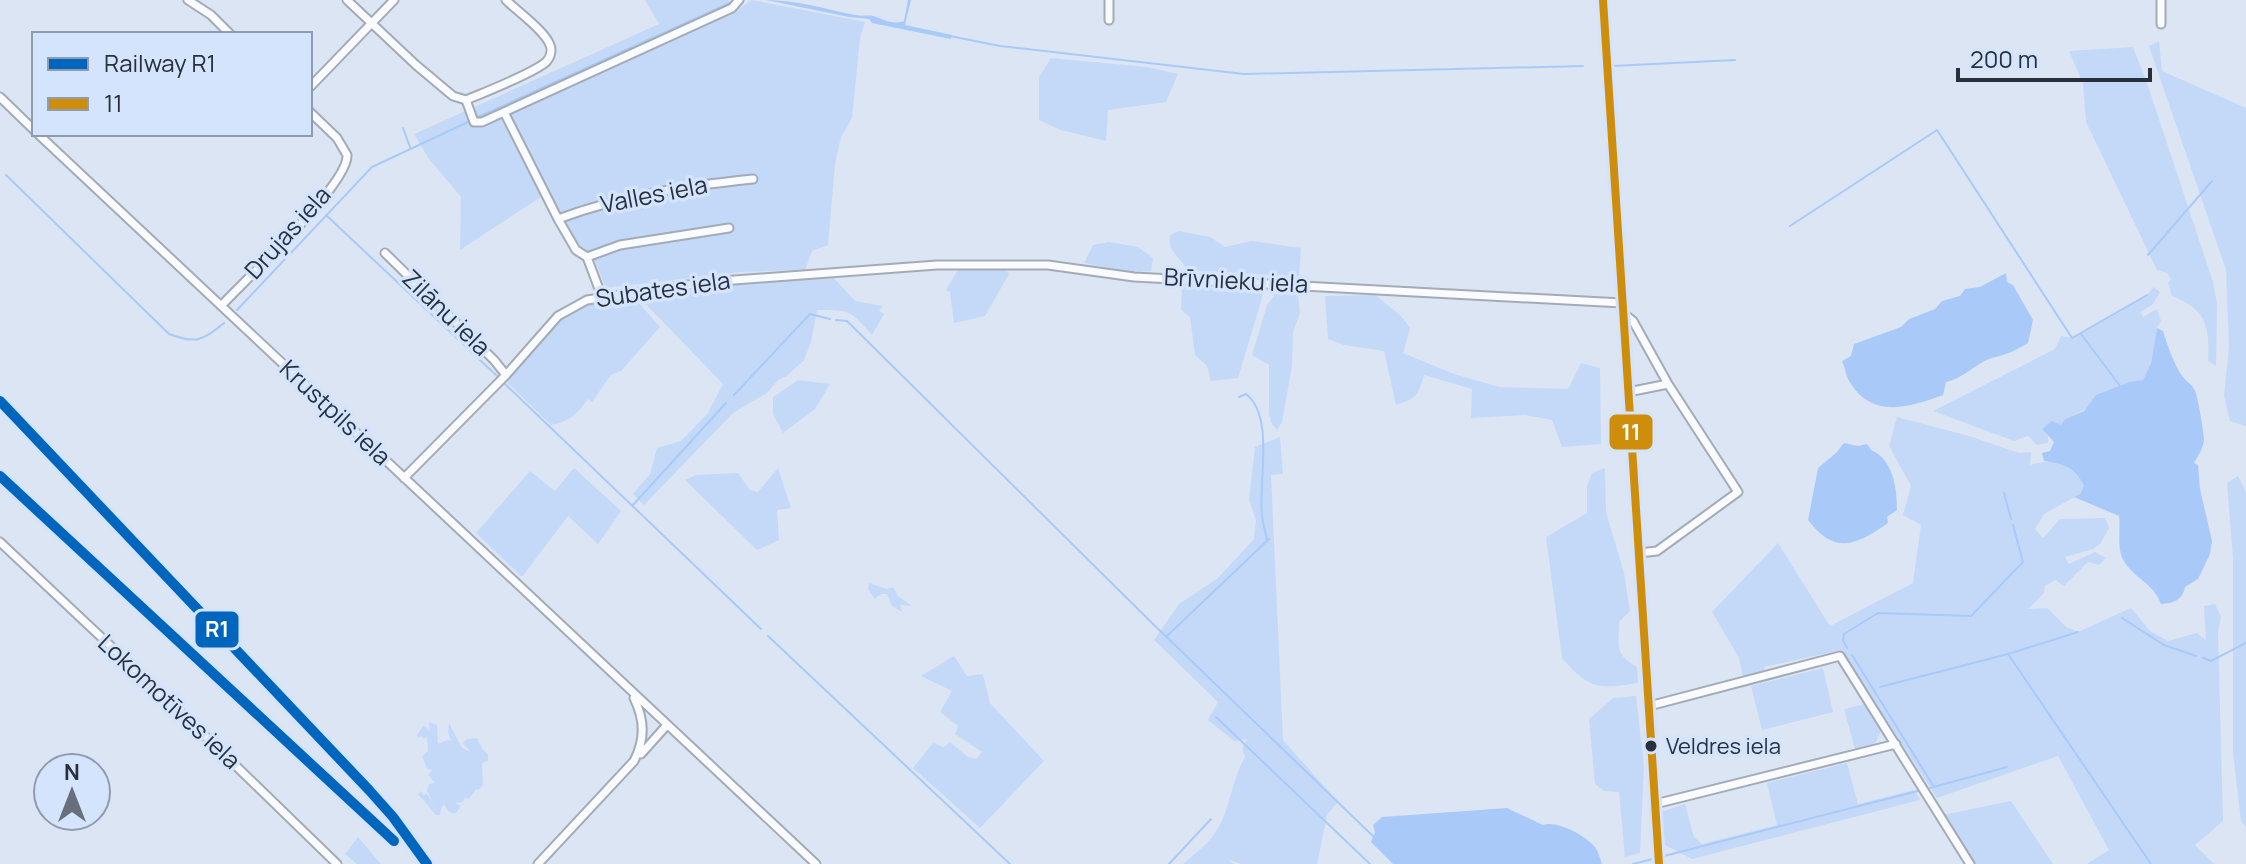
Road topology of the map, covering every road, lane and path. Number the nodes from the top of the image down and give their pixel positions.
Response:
1 (188, 0) edge
2 (347, 0) edge
3 (394, 0) edge
4 (506, 0) edge
5 (739, 0) edge
6 (1109, 0) edge
7 (1603, 0) edge
8 (2161, 0) edge
9 (201, 3) edge
10 (1109, 20) dead end
11 (371, 23) junction
12 (2161, 24) dead end
13 (228, 32) edge
14 (312, 85) edge
15 (0, 97) edge
16 (466, 100) junction
17 (504, 112) junction
18 (312, 114) edge
19 (32, 128) edge
20 (40, 136) edge
21 (753, 179) dead end
22 (558, 219) junction
23 (729, 228) dead end
24 (385, 253) dead end
25 (587, 257) junction
26 (851, 273) joint
27 (602, 297) junction
28 (221, 306) junction
29 (1622, 307) junction
30 (506, 375) junction
31 (1668, 384) junction
32 (1628, 392) junction
33 (404, 478) junction
34 (0, 542) edge
35 (1639, 553) junction
36 (632, 693) junction
37 (1649, 706) junction
38 (667, 725) junction
39 (1896, 744) junction
40 (634, 761) junction
41 (1655, 804) junction
42 (337, 864) edge
43 (538, 864) edge
44 (816, 864) edge
45 (1659, 864) edge
46 (1970, 864) edge

1 - 9 street
2 - 11 street
3 - 11 street
4 - 16 street
5 - 17 street
6 - 10 street
7 - 29 street
8 - 12 street
9 - 13 street
11 - 14 street
11 - 16 street
15 - 19 street
16 - 17 street
17 - 22 street
18 - 28 street, Drujas iela
20 - 28 street, Krustpils iela
21 - 22 street, Valles iela
22 - 25 street
23 - 25 street
24 - 30 street, Zilānu iela
25 - 27 street
26 - 27 street, Subates iela
26 - 29 street, Brīvnieku iela
27 - 30 street, Subates iela
28 - 33 street, Krustpils iela
29 - 31 street
29 - 32 street
30 - 33 street, Subates iela
31 - 32 street
31 - 35 street
32 - 35 street
33 - 36 street, Krustpils iela
34 - 42 street, Lokomotīves iela
35 - 37 street
36 - 38 street, Krustpils iela
36 - 40 street
37 - 39 street
37 - 41 street
38 - 40 street
38 - 44 street, Krustpils iela
39 - 41 street
39 - 46 street
40 - 43 street
41 - 45 street

